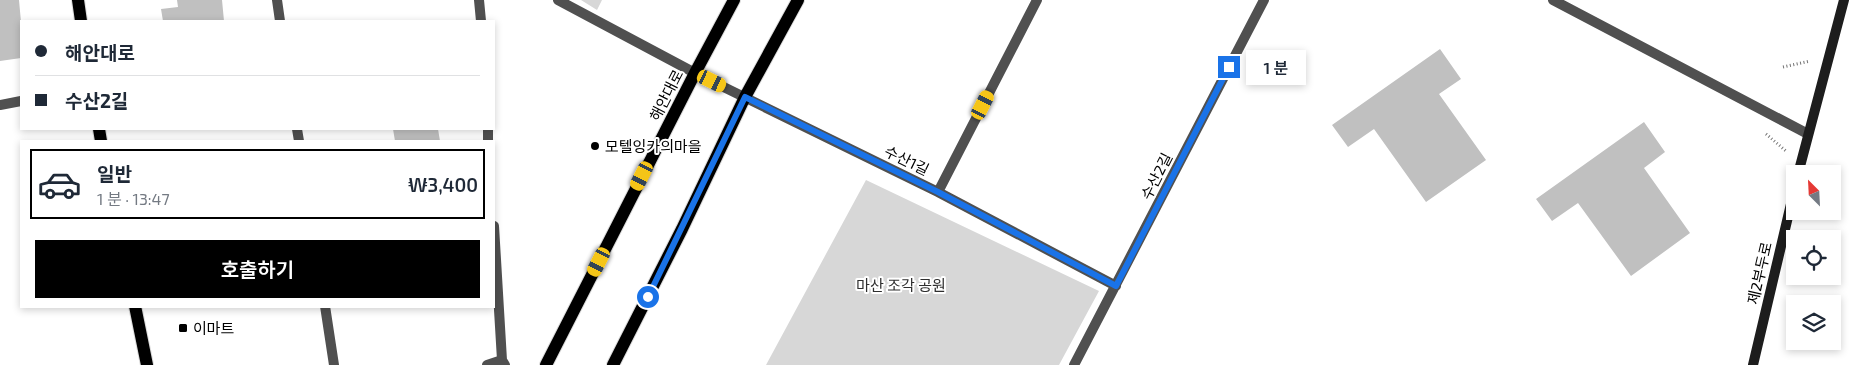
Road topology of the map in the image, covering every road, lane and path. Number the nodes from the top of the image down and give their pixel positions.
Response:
1 (78, 0) edge
2 (276, 0) edge
3 (479, 0) edge
4 (558, 0) edge
5 (734, 0) edge
6 (798, 0) edge
7 (1037, 0) edge
8 (1264, 0) edge
9 (1553, 0) edge
10 (1844, 0) edge
11 (81, 20) edge
12 (280, 20) edge
13 (481, 20) edge
14 (1811, 60) dead end
15 (1783, 67) dead end
16 (695, 73) junction
17 (745, 97) junction
18 (20, 101) edge
19 (0, 104) edge
20 (1808, 134) junction
21 (1800, 165) edge
22 (938, 192) junction
23 (1787, 220) edge
24 (495, 240) edge
25 (1116, 286) junction
26 (135, 308) edge
27 (325, 308) edge
28 (504, 362) edge
29 (147, 365) edge
30 (334, 365) edge
31 (487, 365) edge
32 (546, 365) edge
33 (613, 365) edge
34 (1074, 365) edge
35 (1753, 365) edge

1 - 11 main road
2 - 12 street
3 - 13 street
4 - 16 street, 수산1길
5 - 16 main road, 해안대로
6 - 17 main road
7 - 22 street, 수산1길
8 - 25 street, 수산2길
9 - 20 street
10 - 20 main road
14 - 15 path
16 - 17 street, 수산1길
16 - 32 main road, 해안대로
17 - 22 street, 수산1길
17 - 33 main road
18 - 19 street
20 - 21 main road
22 - 25 street
23 - 35 main road, 제2부두로
24 - 28 street
25 - 34 street, 수산2길
26 - 29 main road
27 - 30 street
28 - 31 street

